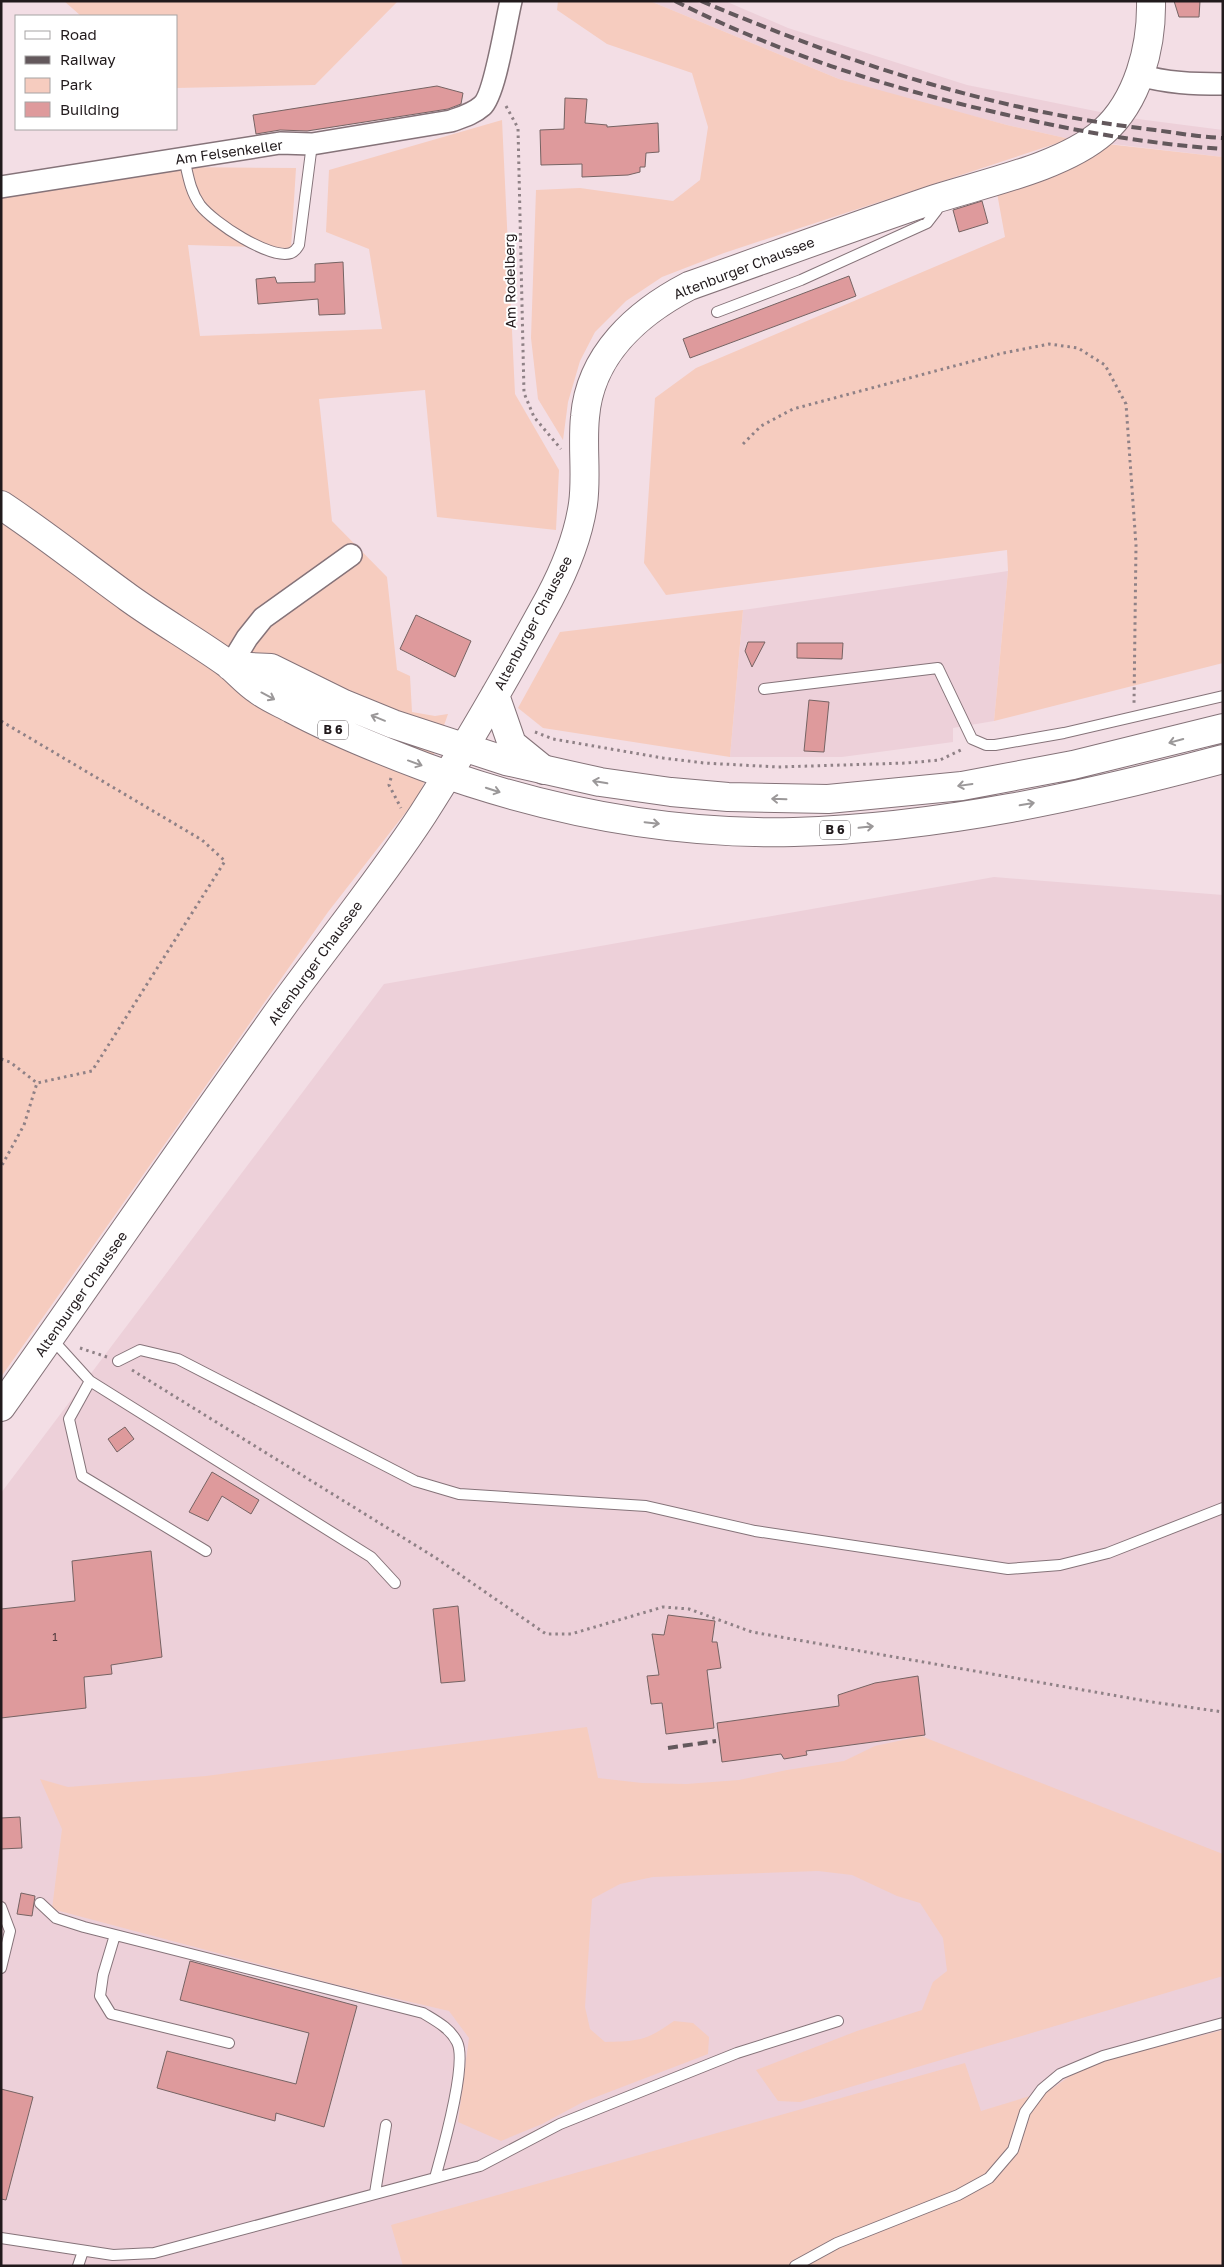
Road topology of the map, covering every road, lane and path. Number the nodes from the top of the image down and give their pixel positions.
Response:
1 (511, 1) edge
2 (1151, 1) edge
3 (1139, 75) junction
4 (493, 83) junction
5 (1223, 84) edge
6 (312, 144) junction
7 (184, 158) junction
8 (1, 187) edge
9 (934, 200) junction
10 (717, 312) dead end
11 (743, 444) dead end
12 (584, 451) junction
13 (1, 505) edge
14 (351, 555) dead end
15 (230, 666) junction
16 (764, 689) dead end
17 (495, 695) junction
18 (1223, 696) edge
19 (1133, 717) junction
20 (1, 722) edge
21 (1223, 728) edge
22 (508, 735) junction
23 (972, 739) junction
24 (464, 748) junction
25 (1223, 759) edge
26 (544, 770) junction
27 (447, 775) junction
28 (1, 1059) edge
29 (37, 1083) junction
30 (1, 1168) edge
31 (51, 1337) junction
32 (118, 1361) junction
33 (90, 1382) junction
34 (1, 1407) edge
35 (1223, 1508) edge
36 (206, 1551) dead end
37 (396, 1583) dead end
38 (1223, 1712) edge
39 (40, 1903) dead end
40 (1, 1907) edge
41 (115, 1934) junction
42 (1, 1968) edge
43 (838, 2022) dead end
44 (1223, 2023) edge
45 (229, 2043) dead end
46 (386, 2126) dead end
47 (435, 2178) junction
48 (375, 2194) junction
49 (1, 2238) edge
50 (82, 2250) junction
51 (78, 2266) edge
52 (795, 2266) edge

1 - 4 street
2 - 3 main road, Altenburger Chaussee
3 - 5 street
3 - 9 main road, Altenburger Chaussee
4 - 6 street, Am Felsenkeller
4 - 12 path, Am Rodelberg
6 - 7 street, Am Felsenkeller
6 - 7 lane
7 - 8 street, Am Felsenkeller
9 - 10 lane
9 - 12 main road, Altenburger Chaussee
11 - 19 path
12 - 17 main road, Altenburger Chaussee
13 - 15 main road, B 6
14 - 15 street
24 -> 15 main road, B 6
15 -> 27 main road, B 6
16 - 23 lane
17 - 22 main road, B 6
17 - 24 main road, Altenburger Chaussee
18 - 19 lane
19 - 23 lane
20 - 29 path
21 -> 26 main road, B 6
22 - 23 path
22 - 26 main road, B 6
24 - 26 main road, B 6
24 - 27 main road, Altenburger Chaussee
27 -> 25 main road, B 6
27 - 31 main road, Altenburger Chaussee
28 - 29 path
29 - 30 path
31 - 32 path
31 - 33 lane
31 - 34 main road, Altenburger Chaussee
32 - 35 lane
32 - 38 path
33 - 36 lane
33 - 37 lane
39 - 41 lane
40 - 42 lane
41 - 45 lane
41 - 47 lane
43 - 47 lane
44 - 52 lane
46 - 48 lane
47 - 48 lane
48 - 50 lane
49 - 50 lane
50 - 51 lane

